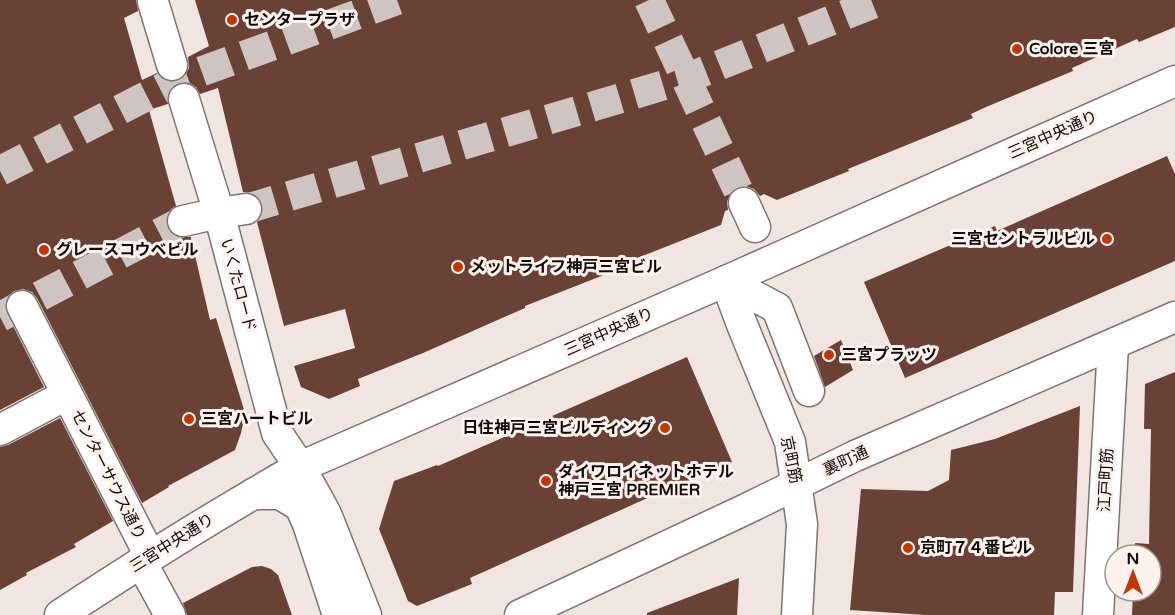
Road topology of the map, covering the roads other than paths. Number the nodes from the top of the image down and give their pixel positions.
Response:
1 (153, 2) dead end
2 (172, 65) dead end
3 (1175, 81) edge
4 (184, 99) dead end
5 (233, 211) junction
6 (183, 221) tunnel mouth
7 (726, 280) junction
8 (22, 306) dead end
9 (1175, 317) edge
10 (1113, 345) junction
11 (809, 391) dead end
12 (66, 395) junction
13 (0, 430) edge
14 (300, 467) junction
15 (797, 485) junction
16 (253, 494) junction
17 (146, 559) junction
18 (60, 615) edge
19 (170, 615) edge
20 (338, 615) edge
21 (366, 615) edge
22 (520, 615) edge
23 (797, 615) edge
24 (1098, 615) edge

1 - 2 street
3 - 7 street, 三宮中央通り
4 - 5 street, いくたロード
5 - 6 street
5 - 14 street, いくたロード
7 - 11 street
7 - 14 street, 三宮中央通り
7 - 15 street, 京町筋
8 - 12 street, センターサウス通り
9 - 10 street, 裏町通
10 - 15 street, 裏町通
10 - 24 street, 江戸町筋
12 - 13 street, センターサウス通り
12 - 17 street, センターサウス通り
14 - 16 street, 三宮中央通り
14 - 21 street, いくたロード
15 - 22 street, 裏町通
15 - 23 street, 京町筋
16 - 17 street, 三宮中央通り
16 - 20 street
17 - 18 street, 三宮中央通り
17 - 19 street, センターサウス通り

